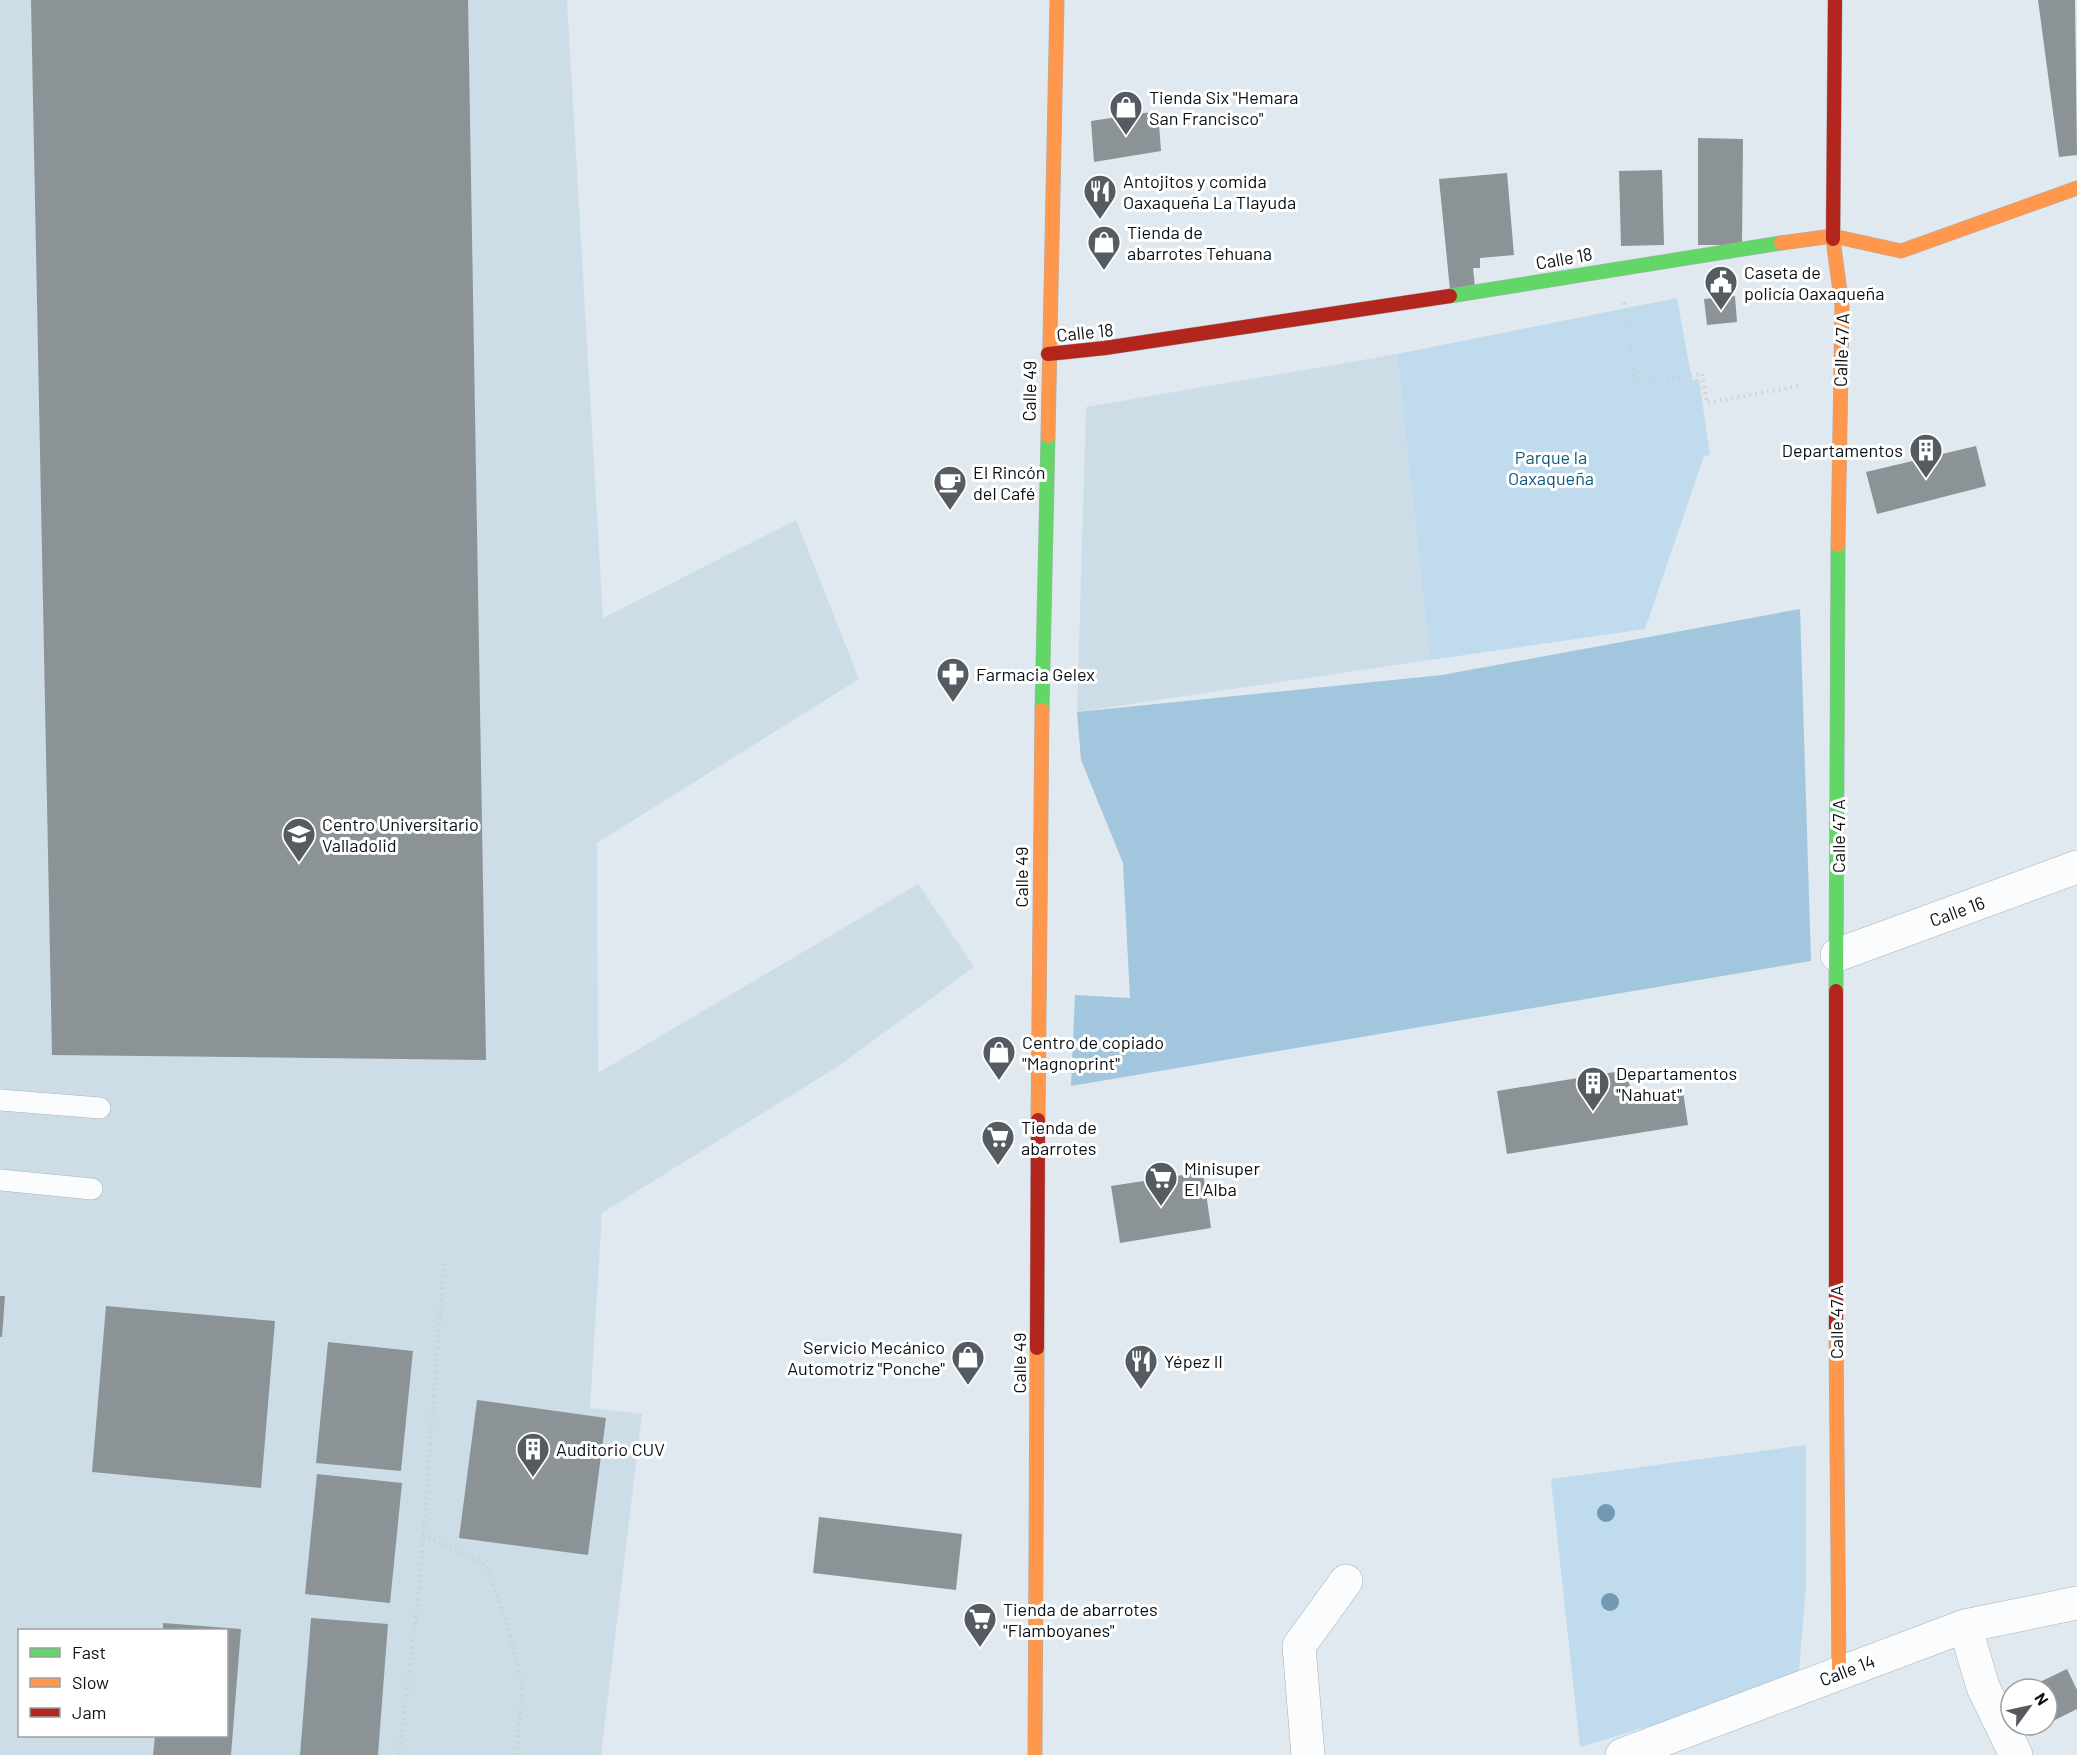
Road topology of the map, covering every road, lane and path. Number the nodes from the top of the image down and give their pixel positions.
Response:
1 (1057, 0) edge
2 (1835, 0) edge
3 (2077, 188) edge
4 (1833, 236) junction
5 (1618, 267) junction
6 (1048, 354) junction
7 (1839, 378) junction
8 (2077, 867) edge
9 (1837, 955) junction
10 (0, 1100) edge
11 (100, 1108) dead end
12 (0, 1180) edge
13 (92, 1189) dead end
14 (444, 1263) dead end
15 (423, 1535) junction
16 (1346, 1581) dead end
17 (2077, 1603) edge
18 (1965, 1626) junction
19 (1839, 1673) junction
20 (399, 1755) edge
21 (517, 1755) edge
22 (1035, 1755) edge
23 (1308, 1755) edge
24 (1622, 1755) edge
25 (2016, 1755) edge

1 - 6 street, Calle 49
2 - 4 street, Calle 47 A
3 - 4 street, Calle 18
4 - 5 street, Calle 18
4 - 7 street, Calle 47 A
5 - 6 street, Calle 18
5 - 7 path
6 - 22 street, Calle 49
7 - 9 street, Calle 47 A
8 - 9 street, Calle 16
9 - 19 street, Calle 47 A
10 - 11 lane
12 - 13 lane
14 - 15 path
15 - 20 path
15 - 21 path
16 - 23 street
17 - 18 street, Calle 14
18 - 19 street, Calle 14
18 - 25 street
19 - 24 street, Calle 14

